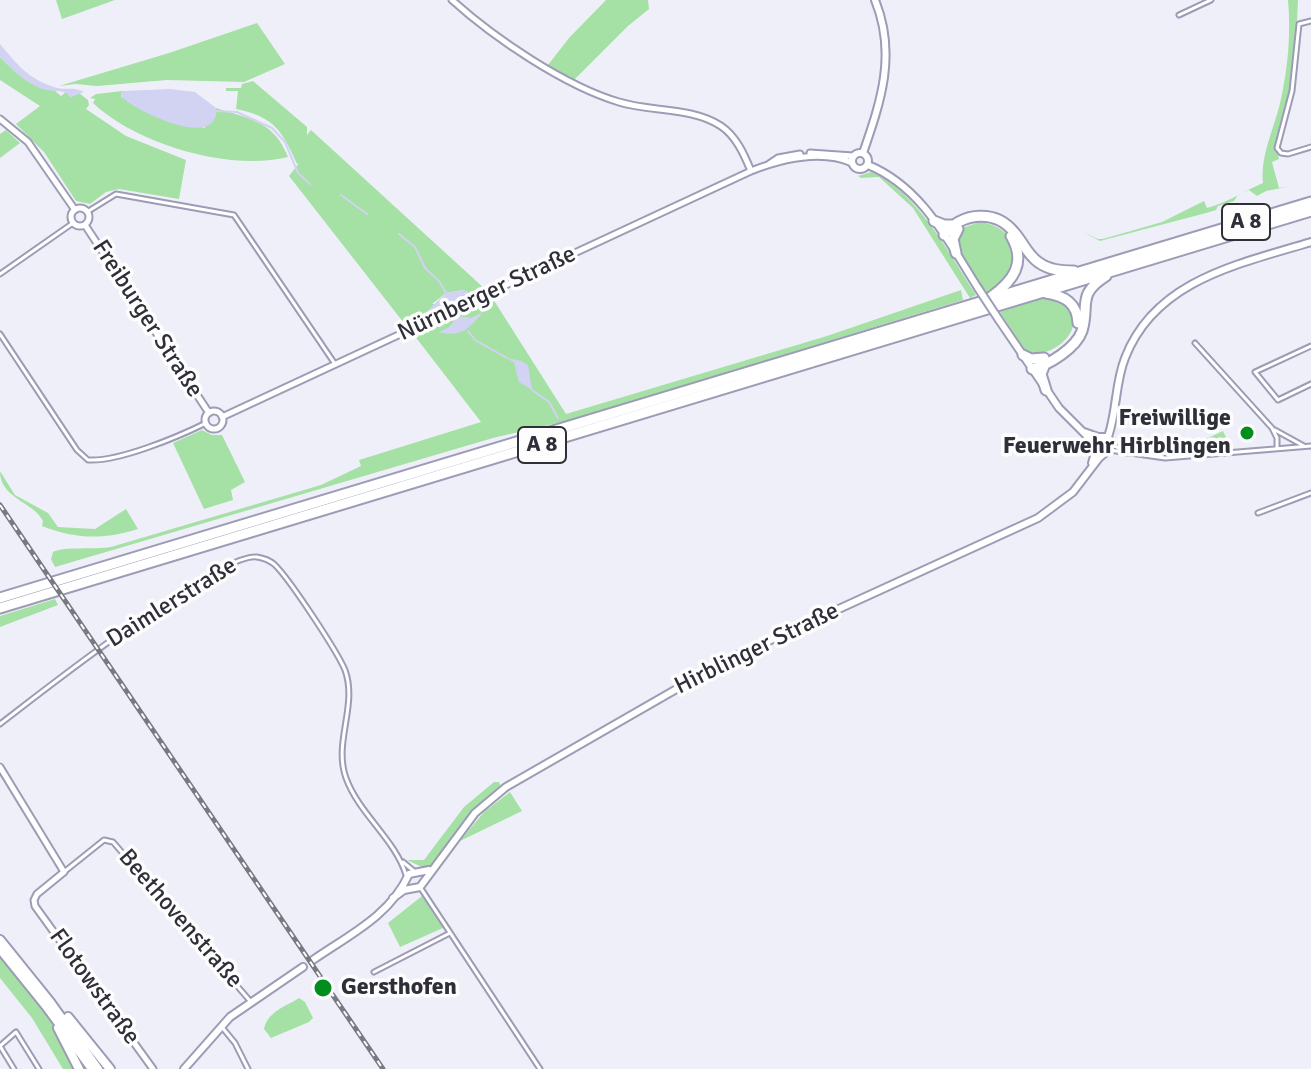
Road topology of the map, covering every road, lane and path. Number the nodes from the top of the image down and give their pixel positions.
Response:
1 (452, 0) edge
2 (875, 0) edge
3 (1211, 0) edge
4 (1179, 15) dead end
5 (1311, 21) edge
6 (0, 119) edge
7 (1311, 147) edge
8 (863, 153) junction
9 (853, 160) junction
10 (868, 165) junction
11 (751, 171) junction
12 (1311, 202) edge
13 (75, 210) junction
14 (1311, 211) edge
15 (87, 212) junction
16 (934, 221) junction
17 (73, 223) junction
18 (85, 225) junction
19 (957, 226) junction
20 (944, 235) junction
21 (1311, 242) edge
22 (956, 253) junction
23 (1118, 268) junction
24 (1081, 272) junction
25 (0, 274) edge
26 (1043, 292) junction
27 (981, 304) junction
28 (0, 334) edge
29 (1195, 343) dead end
30 (1311, 346) edge
31 (1023, 355) junction
32 (1044, 361) junction
33 (335, 364) junction
34 (1032, 369) junction
35 (1311, 384) edge
36 (1046, 390) junction
37 (209, 413) junction
38 (222, 417) junction
39 (206, 423) junction
40 (1272, 428) junction
41 (1281, 434) junction
42 (1096, 443) junction
43 (1108, 446) junction
44 (1308, 446) edge
45 (1279, 448) junction
46 (1090, 470) junction
47 (1311, 493) edge
48 (1258, 513) dead end
49 (2, 597) edge
50 (0, 611) edge
51 (0, 724) edge
52 (0, 767) edge
53 (400, 860) junction
54 (64, 872) junction
55 (419, 878) junction
56 (406, 879) junction
57 (411, 888) junction
58 (393, 898) junction
59 (450, 933) junction
60 (0, 940) edge
61 (0, 949) edge
62 (313, 960) dead end
63 (303, 967) dead end
64 (374, 972) dead end
65 (35, 981) junction
66 (251, 1002) junction
67 (46, 1006) junction
68 (221, 1026) junction
69 (0, 1046) edge
70 (247, 1068) edge
71 (14, 1069) edge
72 (39, 1069) edge
73 (79, 1069) edge
74 (92, 1069) edge
75 (98, 1069) edge
76 (110, 1069) edge
77 (153, 1069) edge
78 (184, 1069) edge
79 (540, 1069) edge

1 - 11 street
2 - 8 main road
3 - 4 street
5 - 7 street
6 - 13 street
8 - 9 main road
8 - 10 main road
9 - 10 main road
9 - 11 street, Nürnberger Straße
10 - 16 main road
11 - 33 street, Nürnberger Straße
12 - 24 highway, A 8
13 - 15 street
13 - 17 street
14 - 23 highway, A 8
15 - 18 street
15 - 33 street
16 - 19 highway
16 - 20 main road
17 - 18 street
17 - 25 street
18 - 37 street, Freiburger Straße
19 - 20 highway
19 - 22 highway
19 - 24 highway
19 - 27 highway
20 - 22 main road
21 - 43 main road
22 - 31 main road, bridge
23 - 26 highway, A 8
23 - 32 highway
24 - 27 highway, A 8
26 - 32 highway
26 - 50 highway, A 8
27 - 49 highway, A 8
28 - 39 street
29 - 40 street
30 - 35 street
31 - 32 highway
31 - 34 main road
32 - 34 highway
32 - 36 highway
33 - 38 street, Nürnberger Straße
34 - 36 main road
36 - 42 main road
37 - 38 street
37 - 39 street
38 - 39 street
40 - 41 street
40 - 45 street
41 - 44 street
41 - 45 street
42 - 43 main road
42 - 43 main road
42 - 46 main road
43 - 45 street
43 - 46 main road, Hirblinger Straße
44 - 45 street
46 - 55 main road, Hirblinger Straße
47 - 48 street
51 - 53 street, Daimlerstraße
52 - 54 street
53 - 55 street, Daimlerstraße
53 - 56 street, Daimlerstraße
54 - 66 street, Beethovenstraße
54 - 77 street, Flotowstraße
55 - 56 main road, Hirblinger Straße
55 - 57 main road, Hirblinger Straße
55 - 59 street, Daimlerstraße
56 - 57 main road
56 - 58 main road, Hirblinger Straße
57 - 58 main road, Hirblinger Straße
58 - 62 main road, Hirblinger Straße
59 - 64 street
59 - 79 street, Daimlerstraße
60 - 65 highway
61 - 67 highway
63 - 66 main road
65 - 75 highway
65 - 76 highway
66 - 68 main road
67 - 73 highway
67 - 74 highway
68 - 70 street
68 - 78 main road
69 - 71 street
69 - 72 street

